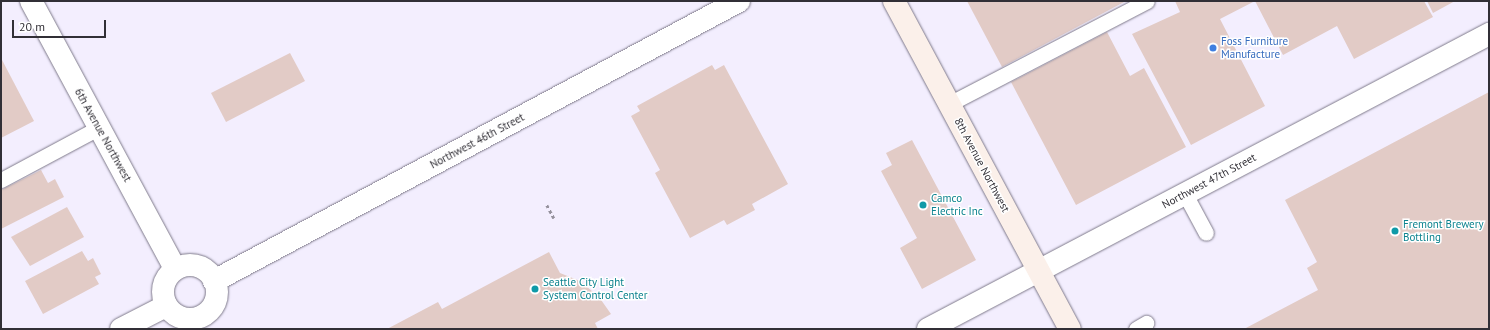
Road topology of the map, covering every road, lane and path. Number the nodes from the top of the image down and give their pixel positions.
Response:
1 (31, 1) edge
2 (739, 1) edge
3 (894, 1) edge
4 (1147, 1) edge
5 (1489, 34) edge
6 (949, 104) junction
7 (98, 128) junction
8 (1, 180) edge
9 (1185, 194) junction
10 (547, 205) dead end
11 (554, 218) dead end
12 (1206, 233) dead end
13 (175, 268) junction
14 (1039, 271) junction
15 (214, 280) junction
16 (166, 306) junction
17 (206, 323) edge
18 (121, 329) edge
19 (928, 329) edge
20 (1070, 329) edge

1 - 7 street, 6th Avenue Northwest
2 - 15 street, Northwest 46th Street
3 - 6 main road, 8th Avenue Northwest
4 - 6 lane
5 - 9 street, Northwest 47th Street
6 - 14 main road, 8th Avenue Northwest
7 - 8 lane
7 - 13 street, 6th Avenue Northwest
9 - 12 lane
9 - 14 street, Northwest 47th Street
10 - 11 path
13 - 15 street
13 - 16 street
14 - 19 street, Northwest 47th Street
14 - 20 main road, 8th Avenue Northwest
15 - 17 street
16 - 17 street
16 - 18 street

